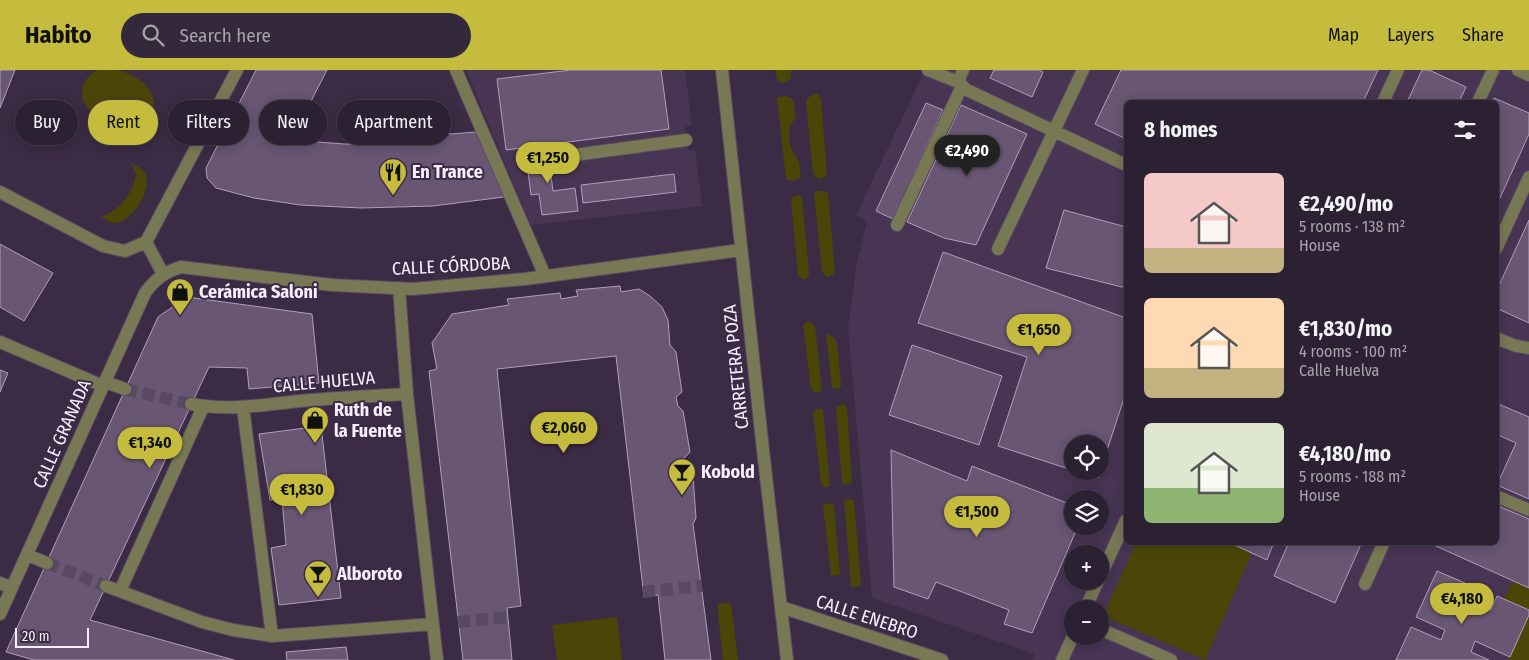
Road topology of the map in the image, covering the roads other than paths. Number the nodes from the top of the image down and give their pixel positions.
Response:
1 (237, 70) edge
2 (456, 70) edge
3 (722, 70) edge
4 (928, 70) edge
5 (963, 70) edge
6 (1083, 70) edge
7 (1398, 70) edge
8 (1493, 70) edge
9 (1518, 70) edge
10 (1529, 75) edge
11 (960, 84) junction
12 (1384, 100) edge
13 (1479, 100) edge
14 (1054, 131) junction
15 (686, 140) dead end
16 (566, 156) dead end
17 (1124, 164) edge
18 (1529, 177) edge
19 (0, 192) edge
20 (897, 225) dead end
21 (146, 242) junction
22 (1499, 242) edge
23 (998, 249) dead end
24 (741, 250) junction
25 (163, 274) junction
26 (545, 276) junction
27 (399, 288) junction
28 (1499, 339) edge
29 (0, 342) edge
30 (1529, 348) edge
31 (104, 384) junction
32 (125, 389) tunnel mouth
33 (407, 394) junction
34 (243, 406) junction
35 (1499, 497) edge
36 (1529, 510) edge
37 (1124, 524) edge
38 (1383, 545) edge
39 (27, 555) junction
40 (1109, 557) edge
41 (47, 563) tunnel mouth
42 (1365, 584) dead end
43 (6, 585) edge
44 (106, 586) tunnel mouth
45 (120, 591) junction
46 (781, 607) junction
47 (0, 614) edge
48 (433, 624) junction
49 (1109, 633) edge
50 (272, 636) junction
51 (1069, 645) edge
52 (436, 660) edge
53 (787, 660) edge
54 (942, 660) edge
55 (1062, 660) edge
56 (1171, 660) edge

1 - 21 street
2 - 26 street
3 - 24 street, CARRETERA POZA
4 - 11 street
5 - 11 street
6 - 14 street
7 - 12 street
8 - 13 street
9 - 10 street
11 - 14 street
11 - 20 street
14 - 17 street
14 - 23 street
15 - 16 street
18 - 22 street
19 - 21 street
21 - 25 street
24 - 26 street, CALLE CÓRDOBA
24 - 46 street, CARRETERA POZA
25 - 27 street, CALLE CÓRDOBA
25 - 31 street, CALLE GRANADA
26 - 27 street, CALLE CÓRDOBA
27 - 33 street
28 - 30 street
29 - 31 street
31 - 32 street
31 - 39 street, CALLE GRANADA
33 - 34 street, CALLE HUELVA
33 - 48 street
34 - 45 street, CALLE HUELVA
34 - 50 street
35 - 36 street
37 - 40 street
38 - 42 street
39 - 41 street
39 - 43 street, CALLE GRANADA
43 - 47 street, CALLE GRANADA
44 - 45 street
45 - 50 street
46 - 53 street, CARRETERA POZA
46 - 54 street, CALLE ENEBRO
48 - 50 street
48 - 52 street
49 - 56 street
51 - 55 street

